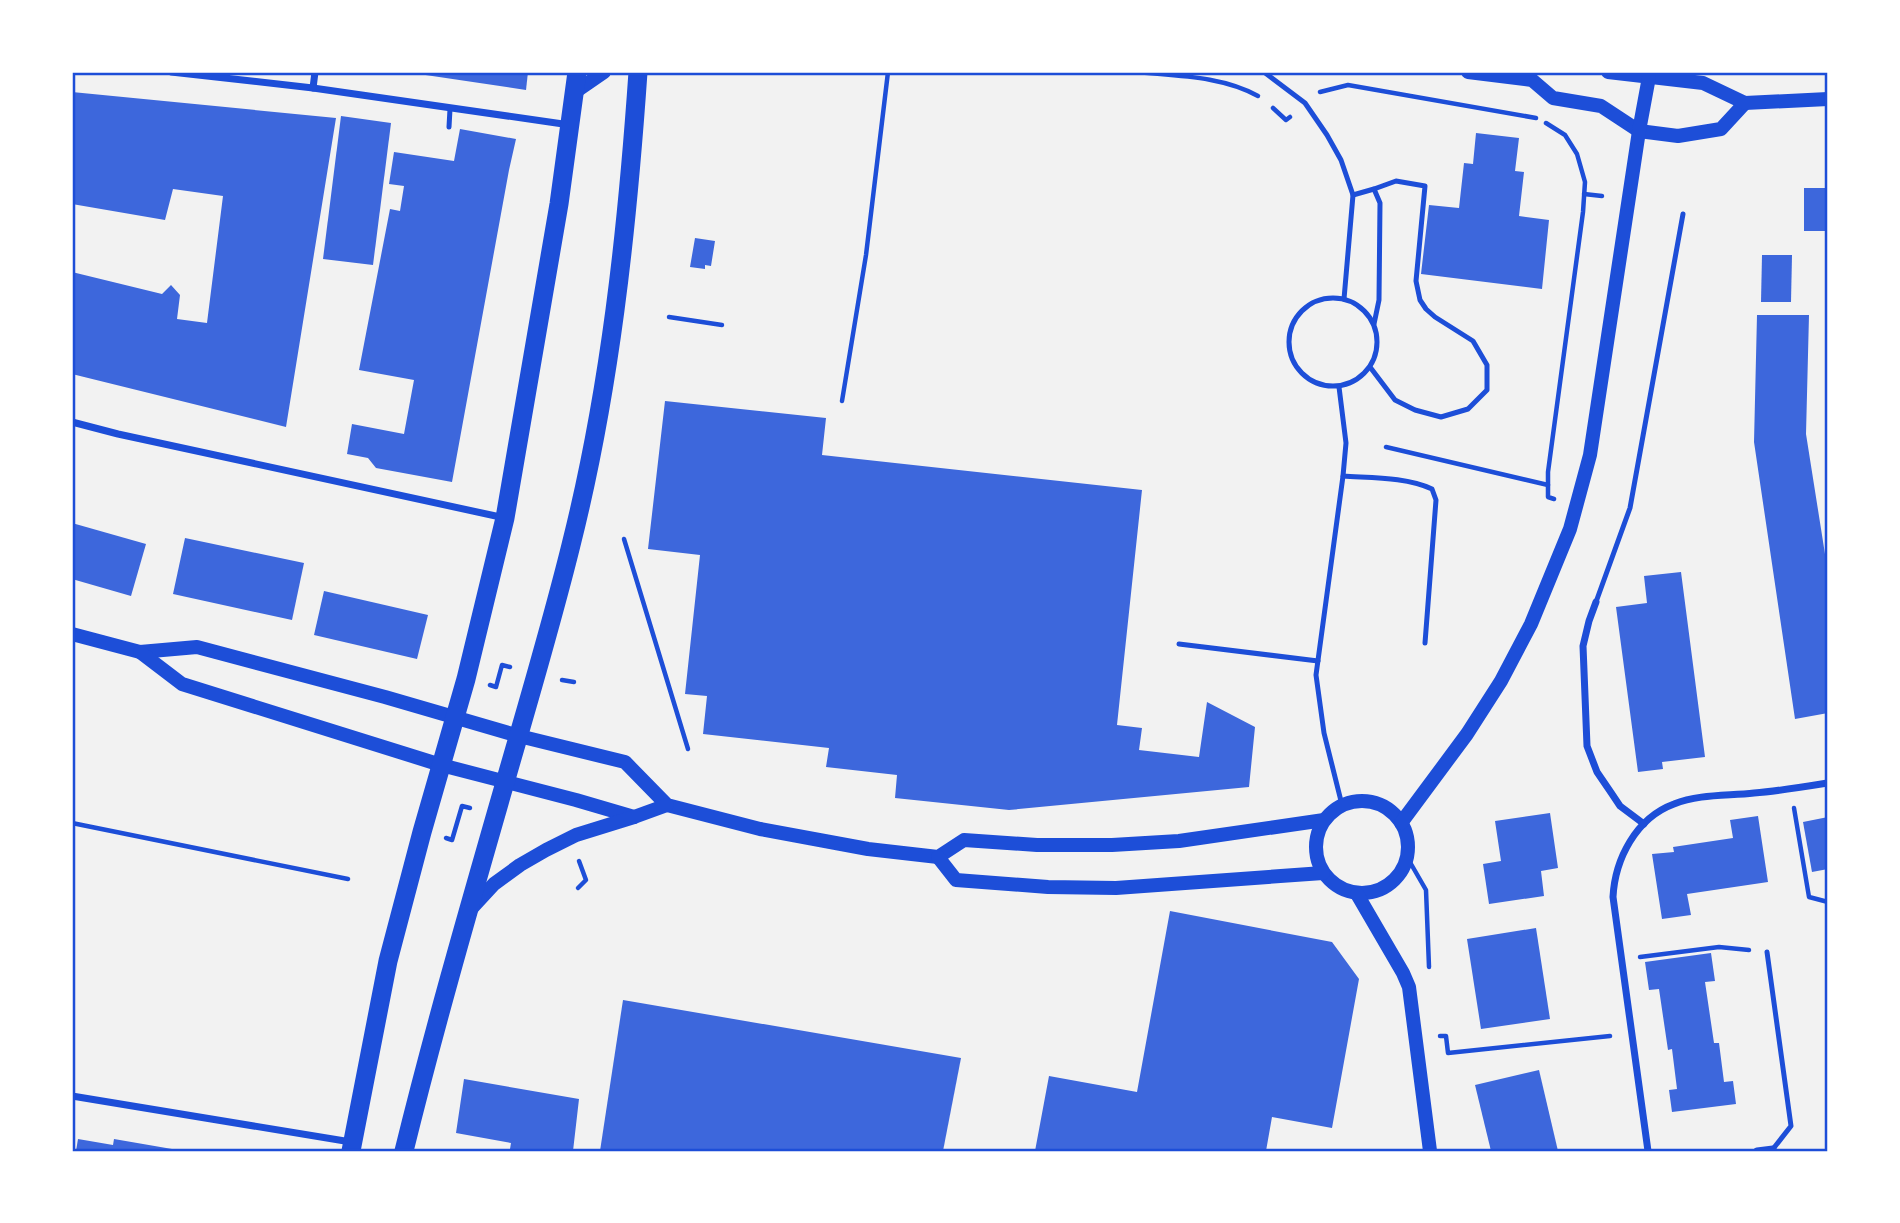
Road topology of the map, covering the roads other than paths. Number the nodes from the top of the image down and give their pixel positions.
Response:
1 (172, 72) edge
2 (315, 72) edge
3 (604, 72) edge
4 (638, 72) edge
5 (1264, 72) edge
6 (1468, 72) edge
7 (1547, 72) edge
8 (1608, 72) edge
9 (1649, 77) junction
10 (1532, 80) junction
11 (576, 82) edge
12 (313, 88) junction
13 (1828, 99) edge
14 (1745, 103) junction
15 (450, 109) junction
16 (571, 126) junction
17 (449, 127) dead end
18 (1639, 131) junction
19 (1374, 189) junction
20 (1353, 195) junction
21 (1683, 214) dead end
22 (1344, 299) junction
23 (1374, 324) junction
24 (1370, 367) junction
25 (1339, 387) junction
26 (72, 422) edge
27 (1343, 476) junction
28 (505, 518) junction
29 (1596, 602) joint
30 (72, 634) edge
31 (1424, 643) dead end
32 (1179, 644) dead end
33 (140, 652) junction
34 (1318, 662) junction
35 (455, 717) junction
36 (519, 736) junction
37 (441, 765) junction
38 (505, 783) junction
39 (1828, 783) edge
40 (667, 805) junction
41 (1342, 805) junction
42 (634, 817) junction
43 (1324, 820) junction
44 (1401, 823) junction
45 (1644, 824) junction
46 (937, 857) junction
47 (1323, 873) junction
48 (1357, 894) junction
49 (467, 914) junction
50 (1767, 952) road end
51 (72, 1096) edge
52 (351, 1147) edge
53 (1773, 1149) joint
54 (404, 1151) edge
55 (1430, 1151) edge
56 (1648, 1151) edge
57 (1757, 1151) edge

1 - 12 street
2 - 12 street
3 - 11 main road
4 - 36 highway
5 - 20 lane
6 - 10 main road
7 - 10 main road
8 - 9 main road
9 - 14 main road
9 - 18 main road
10 - 18 main road
11 - 16 highway
12 - 15 street
13 - 14 main road
14 - 18 main road
15 - 16 street
15 - 17 lane
16 - 28 highway
18 - 44 main road
19 - 20 lane
19 - 23 lane
19 - 24 lane
20 - 22 lane
21 - 29 lane
22 - 23 lane
22 - 25 lane
23 - 24 lane
24 - 25 lane
25 - 27 lane
26 - 28 street
27 - 31 lane
27 - 34 lane
28 - 35 highway
29 - 45 street
30 - 33 main road
32 - 34 lane
33 - 35 main road
33 - 37 main road
34 - 41 lane
35 - 36 main road
35 - 37 highway
36 - 38 highway
36 - 40 main road
37 - 38 main road
37 - 52 highway
38 - 42 main road
38 - 49 highway
39 - 45 street
40 - 42 main road
40 - 46 main road
41 - 43 main road
41 - 44 main road
42 - 49 main road
43 - 46 main road
43 - 47 main road
44 - 48 main road
45 - 56 street
46 - 47 main road
47 - 48 main road
48 - 55 main road
49 - 54 highway
50 - 53 lane
51 - 52 street
53 - 57 street

